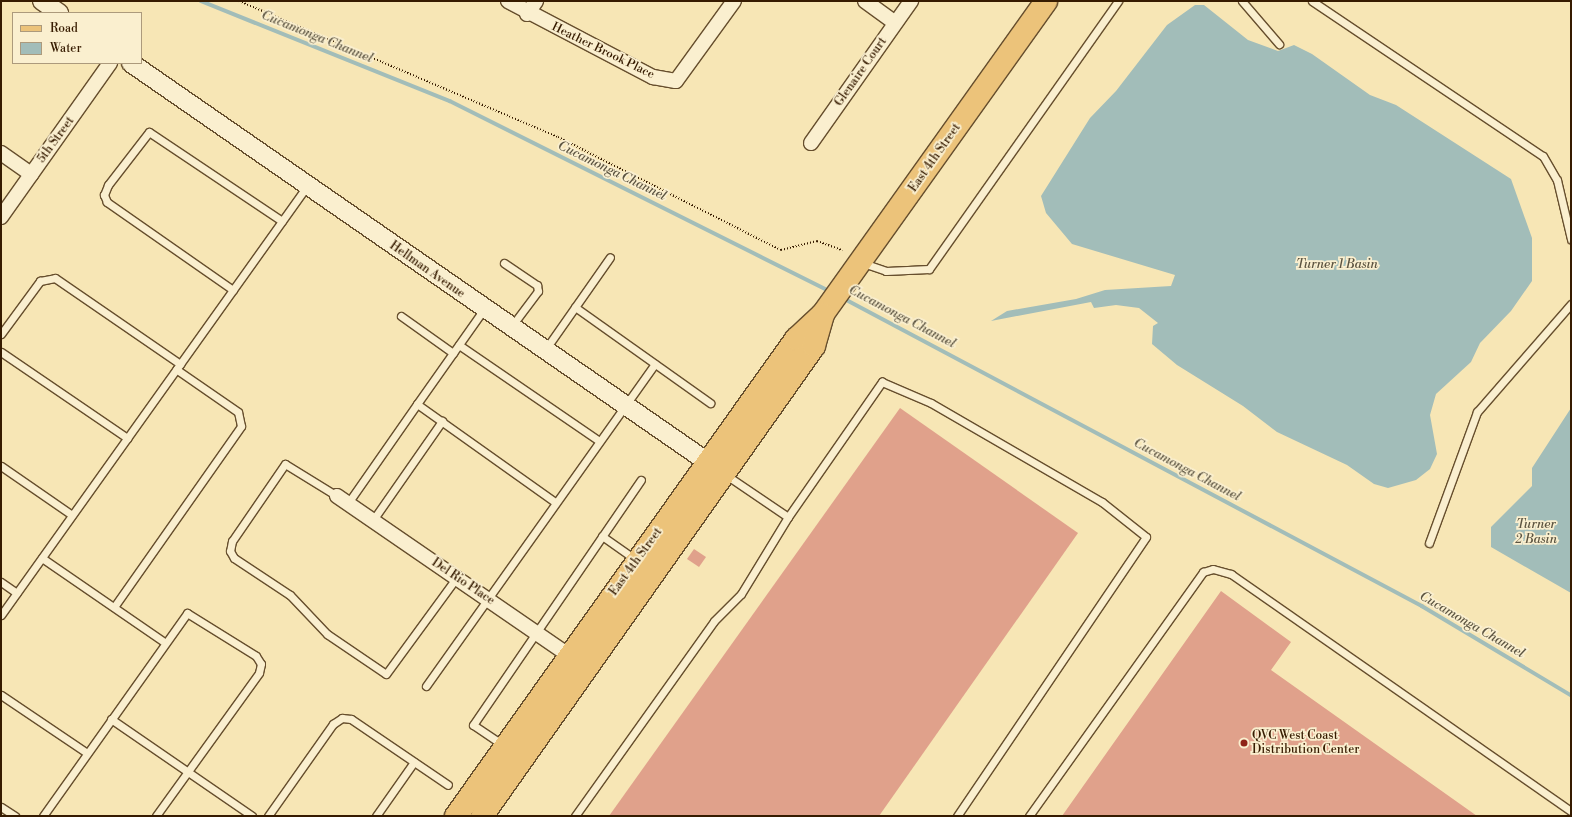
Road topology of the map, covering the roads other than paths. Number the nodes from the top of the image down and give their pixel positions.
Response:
1 (42, 1) edge
2 (508, 1) edge
3 (536, 1) edge
4 (734, 1) edge
5 (865, 1) edge
6 (911, 1) edge
7 (1046, 1) edge
8 (1118, 1) edge
9 (1242, 1) edge
10 (1312, 1) edge
11 (58, 12) edge
12 (527, 14) junction
13 (895, 23) junction
14 (1279, 44) dead end
15 (109, 64) edge
16 (131, 64) edge
17 (811, 143) dead end
18 (1, 153) edge
19 (31, 174) junction
20 (307, 186) junction
21 (1, 217) edge
22 (282, 221) junction
23 (1571, 239) edge
24 (610, 256) dead end
25 (504, 263) dead end
26 (855, 270) junction
27 (233, 290) junction
28 (1571, 304) edge
29 (575, 307) junction
30 (484, 309) junction
31 (823, 314) junction
32 (402, 316) dead end
33 (511, 327) junction
34 (1, 334) edge
35 (459, 345) junction
36 (545, 350) junction
37 (1, 352) edge
38 (452, 354) junction
39 (655, 364) junction
40 (178, 367) junction
41 (625, 403) junction
42 (710, 403) dead end
43 (417, 404) junction
44 (442, 421) junction
45 (127, 438) junction
46 (598, 440) junction
47 (708, 462) junction
48 (1, 466) edge
49 (725, 475) junction
50 (641, 480) dead end
51 (343, 500) junction
52 (555, 502) junction
53 (72, 515) junction
54 (788, 517) junction
55 (373, 520) junction
56 (602, 536) junction
57 (1429, 542) dead end
58 (42, 558) junction
59 (637, 561) junction
60 (457, 577) junction
61 (1, 582) edge
62 (17, 593) junction
63 (487, 598) junction
64 (114, 607) junction
65 (1, 615) edge
66 (536, 632) junction
67 (164, 642) junction
68 (570, 656) junction
69 (589, 669) junction
70 (426, 686) dead end
71 (1, 695) edge
72 (111, 719) junction
73 (505, 747) junction
74 (87, 753) junction
75 (414, 762) junction
76 (188, 772) junction
77 (448, 785) dead end
78 (1, 807) edge
79 (1571, 811) edge
80 (15, 816) edge
81 (43, 816) edge
82 (156, 816) edge
83 (252, 816) edge
84 (268, 816) edge
85 (376, 816) edge
86 (456, 816) edge
87 (482, 816) edge
88 (575, 816) edge
89 (957, 816) edge
90 (1029, 816) edge

1 - 11 street
2 - 12 street, Heather Brook Place
3 - 12 street
4 - 12 street, Heather Brook Place
5 - 13 street
6 - 13 street, Glenaire Court
7 - 26 main road, East 4th Street
8 - 26 lane
9 - 14 lane
10 - 23 lane
13 - 17 street, Glenaire Court
15 - 19 street, 5th Street
16 - 20 street, Hellman Avenue
18 - 19 street
19 - 21 street, 5th Street
20 - 22 lane
20 - 30 street, Hellman Avenue
22 - 27 lane
22 - 27 lane
24 - 29 lane
25 - 33 lane
26 - 31 main road, East 4th Street
27 - 40 lane
28 - 57 lane
29 - 36 lane
29 - 39 lane
30 - 33 street, Hellman Avenue
30 - 35 lane
31 - 47 main road, East 4th Street
31 - 49 main road, East 4th Street
32 - 38 lane
33 - 36 street, Hellman Avenue
34 - 40 lane
35 - 38 lane
35 - 46 lane
36 - 41 street, Hellman Avenue
37 - 45 lane
38 - 43 lane
39 - 41 lane
39 - 42 lane
40 - 45 lane
40 - 64 lane
41 - 46 lane
41 - 47 street, Hellman Avenue
43 - 44 lane
43 - 51 lane
44 - 52 lane
44 - 55 lane
45 - 53 lane
46 - 52 lane
47 - 49 street, Hellman Avenue
47 - 59 main road, East 4th Street
48 - 53 lane
49 - 54 lane
49 - 69 main road, East 4th Street
50 - 56 lane
51 - 55 street, Del Rio Place
51 - 60 lane
52 - 63 lane
53 - 58 lane
54 - 88 lane
54 - 89 lane
55 - 60 street, Del Rio Place
56 - 59 lane
56 - 66 lane
58 - 62 lane
58 - 64 lane
59 - 68 main road, East 4th Street
60 - 63 street, Del Rio Place
61 - 62 lane
62 - 65 lane
63 - 66 street, Del Rio Place
63 - 70 lane
64 - 67 lane
66 - 68 street, Del Rio Place
66 - 73 lane
67 - 72 lane
67 - 76 lane
68 - 69 street, Del Rio Place
68 - 73 main road, East 4th Street
69 - 87 main road, East 4th Street
71 - 74 lane
72 - 74 lane
72 - 76 lane
73 - 86 main road, East 4th Street
74 - 81 lane
75 - 77 lane
75 - 84 lane
75 - 85 lane
76 - 82 lane
76 - 83 lane
78 - 80 lane
79 - 90 lane

